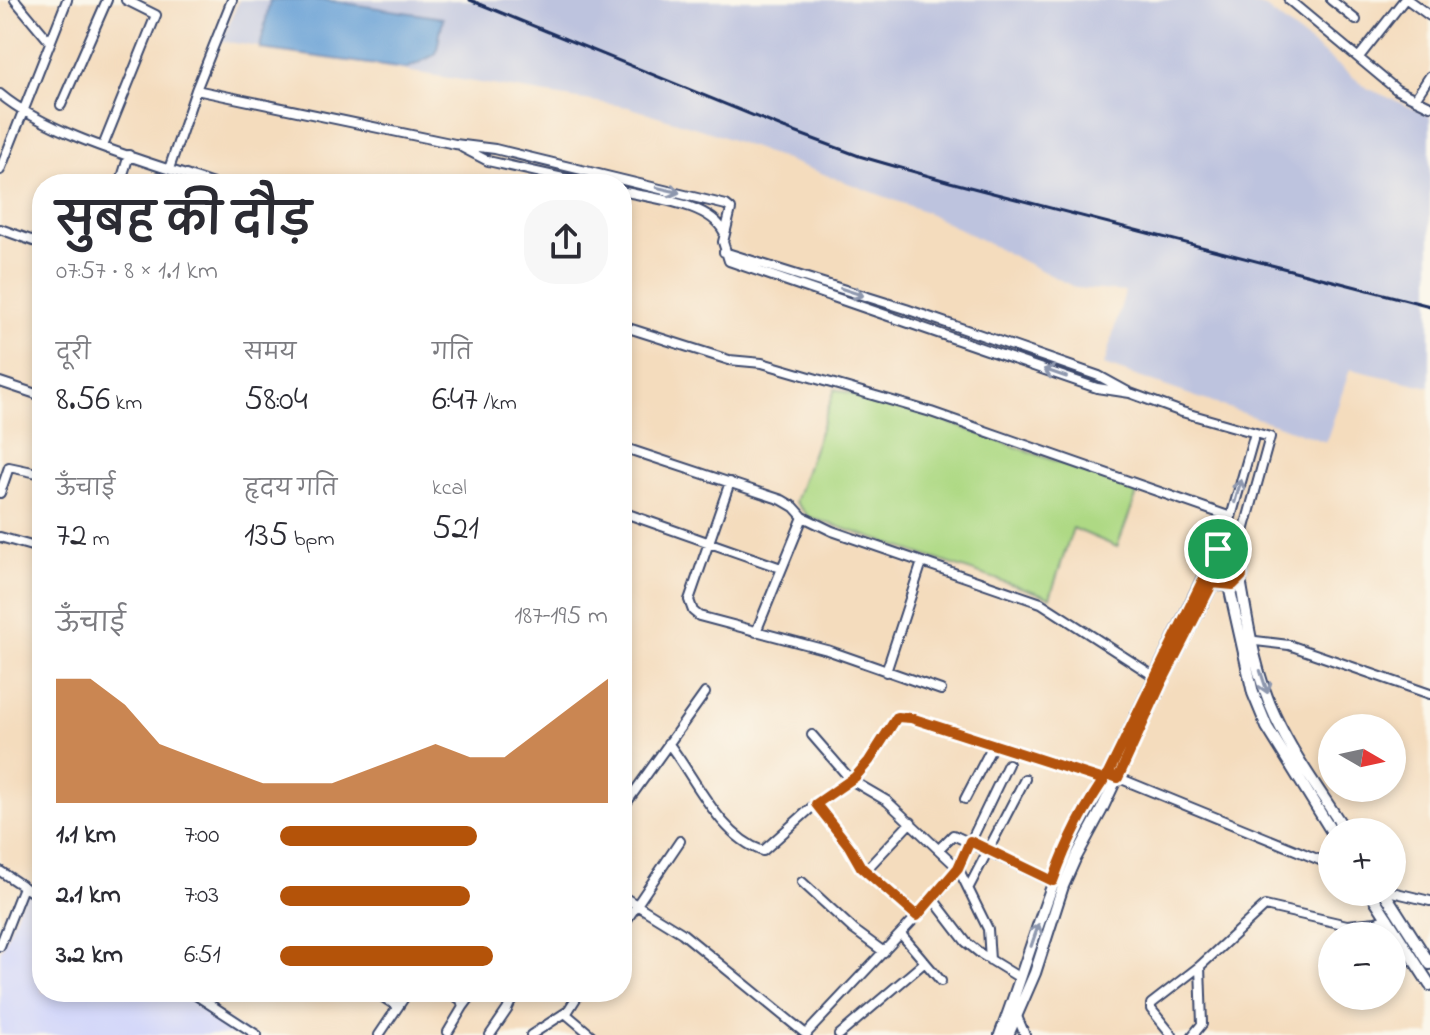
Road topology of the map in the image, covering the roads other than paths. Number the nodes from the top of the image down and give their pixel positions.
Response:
1 (15, 0) edge
2 (107, 0) edge
3 (126, 0) edge
4 (232, 0) edge
5 (1331, 0) edge
6 (1406, 0) edge
7 (63, 2) edge
8 (1296, 2) edge
9 (1430, 16) edge
10 (1356, 20) dead end
11 (50, 42) junction
12 (1359, 57) junction
13 (1430, 76) edge
14 (196, 90) junction
15 (0, 94) edge
16 (1415, 99) junction
17 (61, 105) dead end
18 (1430, 106) edge
19 (22, 113) junction
20 (455, 144) junction
21 (103, 146) junction
22 (129, 155) junction
23 (169, 169) junction
24 (0, 170) edge
25 (123, 174) edge
26 (184, 174) edge
27 (546, 174) edge
28 (601, 174) edge
29 (632, 182) edge
30 (632, 194) edge
31 (0, 229) edge
32 (724, 232) junction
33 (32, 240) edge
34 (632, 329) edge
35 (0, 382) edge
36 (32, 393) edge
37 (1255, 433) junction
38 (632, 450) edge
39 (32, 472) edge
40 (730, 482) junction
41 (0, 493) edge
42 (632, 516) edge
43 (803, 517) junction
44 (1231, 517) junction
45 (0, 537) edge
46 (707, 544) junction
47 (32, 546) edge
48 (1218, 549) junction
49 (1242, 554) junction
50 (922, 562) junction
51 (1209, 565) junction
52 (781, 568) junction
53 (1240, 579) junction
54 (1213, 583) junction
55 (1229, 586) junction
56 (756, 632) junction
57 (1245, 640) junction
58 (886, 672) junction
59 (1159, 679) junction
60 (941, 690) dead end
61 (705, 693) dead end
62 (1430, 694) edge
63 (812, 735) dead end
64 (668, 743) junction
65 (993, 745) junction
66 (1008, 764) dead end
67 (1110, 777) junction
68 (1025, 779) dead end
69 (851, 780) junction
70 (632, 795) edge
71 (965, 799) dead end
72 (816, 804) junction
73 (1323, 818) edge
74 (1337, 818) edge
75 (911, 822) junction
76 (680, 841) dead end
77 (970, 841) junction
78 (939, 849) junction
79 (989, 850) junction
80 (1318, 859) edge
81 (958, 868) junction
82 (0, 871) edge
83 (865, 871) junction
84 (802, 882) dead end
85 (1058, 884) junction
86 (23, 887) junction
87 (969, 887) junction
88 (32, 893) edge
89 (1406, 895) edge
90 (933, 899) junction
91 (1430, 901) edge
92 (632, 902) edge
93 (636, 905) junction
94 (1380, 906) edge
95 (1393, 906) edge
96 (632, 911) edge
97 (917, 916) junction
98 (1388, 918) junction
99 (901, 934) junction
100 (0, 946) edge
101 (884, 952) junction
102 (1422, 953) edge
103 (990, 960) junction
104 (925, 962) junction
105 (1430, 964) edge
106 (1200, 966) junction
107 (1020, 978) junction
108 (941, 981) dead end
109 (1430, 985) edge
110 (206, 1002) edge
111 (390, 1002) edge
112 (401, 1002) edge
113 (462, 1002) edge
114 (467, 1002) edge
115 (510, 1002) edge
116 (573, 1002) edge
117 (398, 1007) junction
118 (463, 1007) junction
119 (1013, 1012) junction
120 (565, 1013) junction
121 (448, 1032) dead end
122 (1199, 1033) edge
123 (383, 1034) edge
124 (806, 1034) edge
125 (257, 1035) edge
126 (490, 1035) edge
127 (531, 1035) edge
128 (591, 1035) edge
129 (839, 1035) edge
130 (1000, 1035) edge
131 (1008, 1035) edge
132 (1025, 1035) edge
133 (1172, 1035) edge

1 - 11 street
2 - 17 street
3 - 21 street
4 - 14 street
5 - 10 street
6 - 9 street
6 - 12 street
7 - 11 street
8 - 12 street
11 - 19 street
12 - 16 street
13 - 16 street
14 - 20 street
14 - 23 street
15 - 19 street
16 - 18 street
19 - 21 street
19 - 24 street
20 - 27 street
20 - 28 street
21 - 22 street
22 - 23 street
22 - 25 street
23 - 26 street
29 -> 32 street
30 - 32 street
31 - 33 street
32 - 37 street
34 - 44 street
35 - 36 street
44 -> 37 street
37 - 49 street
38 - 40 street
39 - 41 street
40 - 43 street
40 - 46 street
42 - 46 street
43 - 50 street
43 - 52 street
44 - 48 street
45 - 47 street
46 - 52 street
46 - 56 street
48 - 49 street
48 - 51 street
49 - 53 street
50 - 58 street
50 - 59 street
51 - 54 street
51 - 59 street
52 - 56 street
53 - 55 street
53 - 57 street
54 - 55 street
54 - 59 street
55 - 57 street
56 - 58 street
57 - 62 street
57 - 73 street
57 -> 74 street
58 - 60 street
59 - 67 street
61 - 64 street
63 - 69 street
64 - 70 street
64 - 72 street
65 - 67 street
65 - 69 street
65 - 71 street
66 - 77 street
67 - 80 street
67 - 85 street
68 - 79 street
69 - 72 street
69 - 75 street
72 - 83 street
75 - 78 street
75 - 83 street
76 - 93 street
77 - 78 street
77 - 79 street
77 - 81 street
78 - 81 street
79 - 85 street
79 - 87 street
81 - 87 street
81 - 90 street
82 - 86 street
83 - 97 street
84 - 101 street
107 -> 85 street
85 - 119 street
86 - 88 street
86 - 100 street
87 - 103 street
89 - 91 street
90 - 97 street
90 - 103 street
92 - 93 street
93 - 96 street
93 - 124 street
94 - 98 street
95 - 102 street
97 - 99 street
98 - 102 street
98 - 106 street
99 - 101 street
99 - 104 street
101 - 124 street
102 - 105 street
102 - 109 street
103 - 107 street
104 - 108 street
104 - 129 street
106 - 122 street
106 - 133 street
107 - 119 street
110 - 125 street
111 - 117 street
112 - 117 street
113 - 118 street
114 - 118 street
115 - 126 street
116 - 120 street
117 - 123 street
118 - 121 street
119 - 130 street
119 - 131 street
119 - 132 street
120 - 127 street
120 - 128 street

